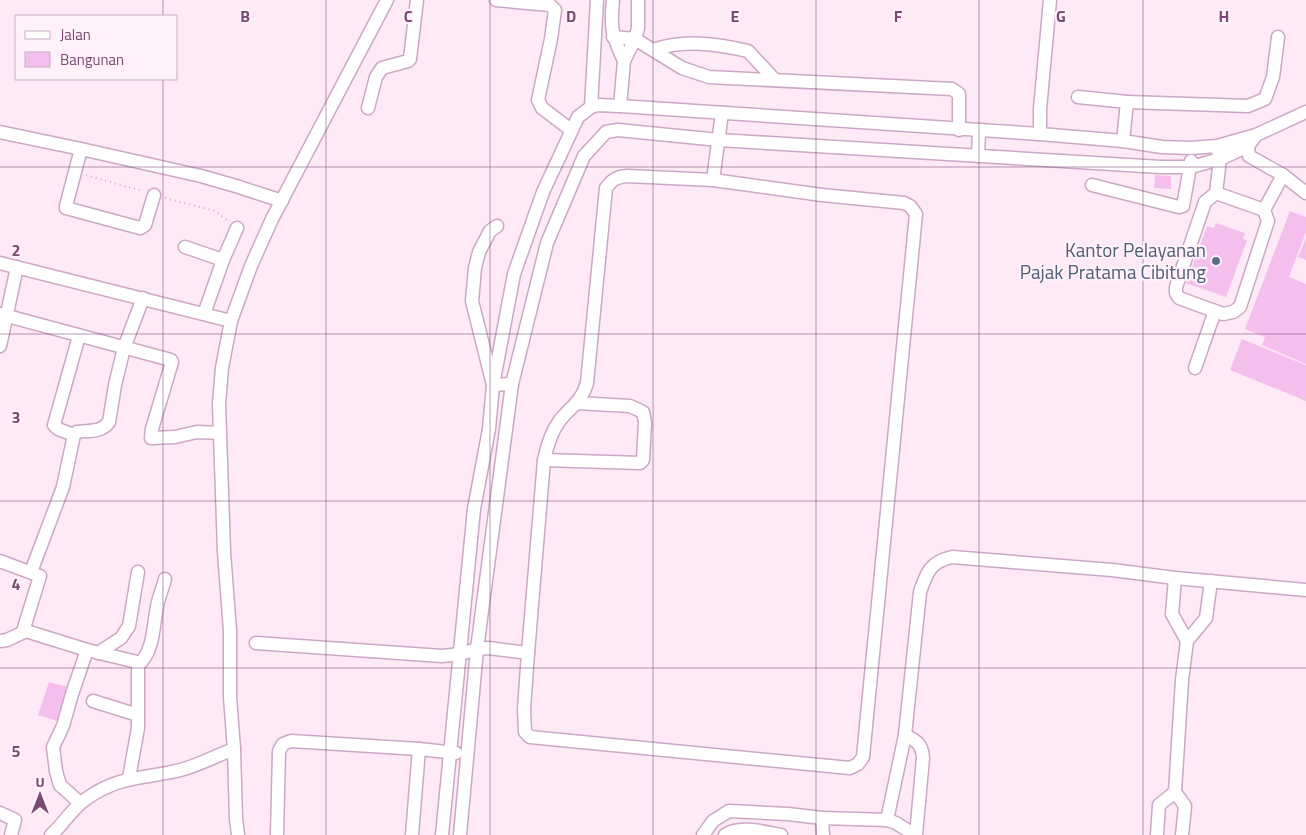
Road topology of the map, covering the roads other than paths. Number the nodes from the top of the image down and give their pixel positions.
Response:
1 (387, 0) edge
2 (417, 0) edge
3 (496, 0) edge
4 (597, 0) edge
5 (613, 0) edge
6 (638, 0) edge
7 (1050, 0) edge
8 (613, 37) junction
9 (1278, 37) dead end
10 (635, 39) junction
11 (653, 50) junction
12 (624, 61) junction
13 (775, 80) junction
14 (1078, 98) dead end
15 (1126, 102) junction
16 (620, 106) junction
17 (591, 107) junction
18 (368, 108) dead end
19 (1306, 112) edge
20 (722, 113) junction
21 (571, 130) junction
22 (959, 130) junction
23 (979, 131) junction
24 (0, 132) edge
25 (1040, 134) junction
26 (719, 140) junction
27 (1123, 141) junction
28 (1244, 143) junction
29 (1191, 148) junction
30 (80, 149) junction
31 (1219, 152) junction
32 (978, 156) junction
33 (1190, 167) junction
34 (1283, 175) junction
35 (713, 180) junction
36 (1092, 185) dead end
37 (1216, 193) junction
38 (1306, 193) edge
39 (154, 195) road end
40 (282, 201) junction
41 (1264, 210) junction
42 (497, 226) dead end
43 (237, 228) road end
44 (185, 247) dead end
45 (223, 260) junction
46 (0, 263) edge
47 (17, 267) junction
48 (143, 298) junction
49 (1215, 311) junction
50 (204, 314) junction
51 (3, 315) edge
52 (231, 322) junction
53 (79, 336) junction
54 (0, 346) edge
55 (124, 348) junction
56 (1195, 368) dead end
57 (512, 384) junction
58 (493, 385) junction
59 (576, 403) junction
60 (220, 433) junction
61 (74, 436) junction
62 (544, 460) junction
63 (0, 561) edge
64 (30, 572) junction
65 (138, 572) dead end
66 (1175, 578) junction
67 (165, 579) dead end
68 (1211, 581) junction
69 (1306, 590) edge
70 (26, 632) junction
71 (0, 641) edge
72 (1187, 641) junction
73 (256, 643) dead end
74 (477, 648) junction
75 (93, 651) junction
76 (528, 653) junction
77 (460, 654) junction
78 (138, 665) junction
79 (93, 700) dead end
80 (138, 715) junction
81 (905, 735) junction
82 (234, 749) junction
83 (419, 749) junction
84 (450, 753) junction
85 (466, 754) junction
86 (129, 778) junction
87 (1175, 792) junction
88 (80, 803) junction
89 (0, 813) edge
90 (822, 818) junction
91 (887, 820) junction
92 (11, 835) edge
93 (51, 835) edge
94 (238, 835) edge
95 (277, 835) edge
96 (412, 835) edge
97 (442, 835) edge
98 (460, 835) edge
99 (703, 835) edge
100 (725, 835) edge
101 (781, 835) edge
102 (824, 835) edge
103 (915, 835) edge
104 (1157, 835) edge
105 (1182, 835) edge

1 - 40 street
2 - 18 street
3 - 21 street
4 - 17 street
5 - 8 street
6 - 10 street
7 - 25 street
8 - 10 street
8 - 12 street
9 - 15 street
10 - 11 street
10 - 12 street
11 - 13 street
11 - 13 street
12 - 16 street
13 - 22 street
14 - 15 street
15 - 27 street
16 - 17 street
16 - 20 street
17 - 21 street
19 - 28 street
20 - 22 street
20 - 26 street
21 - 58 street
22 - 23 street
23 - 25 street
23 - 32 street
24 - 30 street
25 - 27 street
26 - 32 street
26 - 35 street
26 - 57 street
27 - 29 street
28 - 31 street
28 - 34 street
29 - 31 street
29 - 33 street
30 - 39 street
30 - 40 street
31 - 33 street
31 - 37 street
32 - 33 street
33 - 36 street
34 - 38 street
34 - 41 street
35 - 59 street
35 - 76 street
37 - 41 street
37 - 49 street
40 - 52 street
41 - 49 street
42 - 58 street
43 - 45 street
44 - 45 street
45 - 50 street
46 - 47 street
47 - 48 street
47 - 51 street
48 - 50 street
48 - 55 street
49 - 56 street
50 - 52 street
51 - 53 street
51 - 54 street
52 - 60 street
53 - 55 street
53 - 61 street
55 - 60 street
55 - 61 street
57 - 58 street
57 - 74 street
58 - 77 street
59 - 62 street
59 - 62 street
60 - 82 street
61 - 64 street
62 - 76 street
63 - 64 street
64 - 70 street
65 - 75 street
66 - 68 street
66 - 72 street
66 - 81 street
67 - 78 street
68 - 69 street
68 - 72 street
70 - 71 street
70 - 75 street
72 - 87 street
73 - 77 street
74 - 76 street
74 - 77 street
74 - 85 street
75 - 78 street
75 - 88 street
77 - 84 street
78 - 80 street
79 - 80 street
80 - 86 street
81 - 91 street
81 - 103 street
82 - 86 street
82 - 94 street
83 - 84 street
83 - 95 street
83 - 96 street
84 - 85 street
84 - 97 street
85 - 98 street
86 - 88 street
87 - 104 street
87 - 105 street
88 - 93 street
89 - 92 street
90 - 91 street
90 - 99 street
90 - 102 street
91 - 103 street
100 - 101 street

